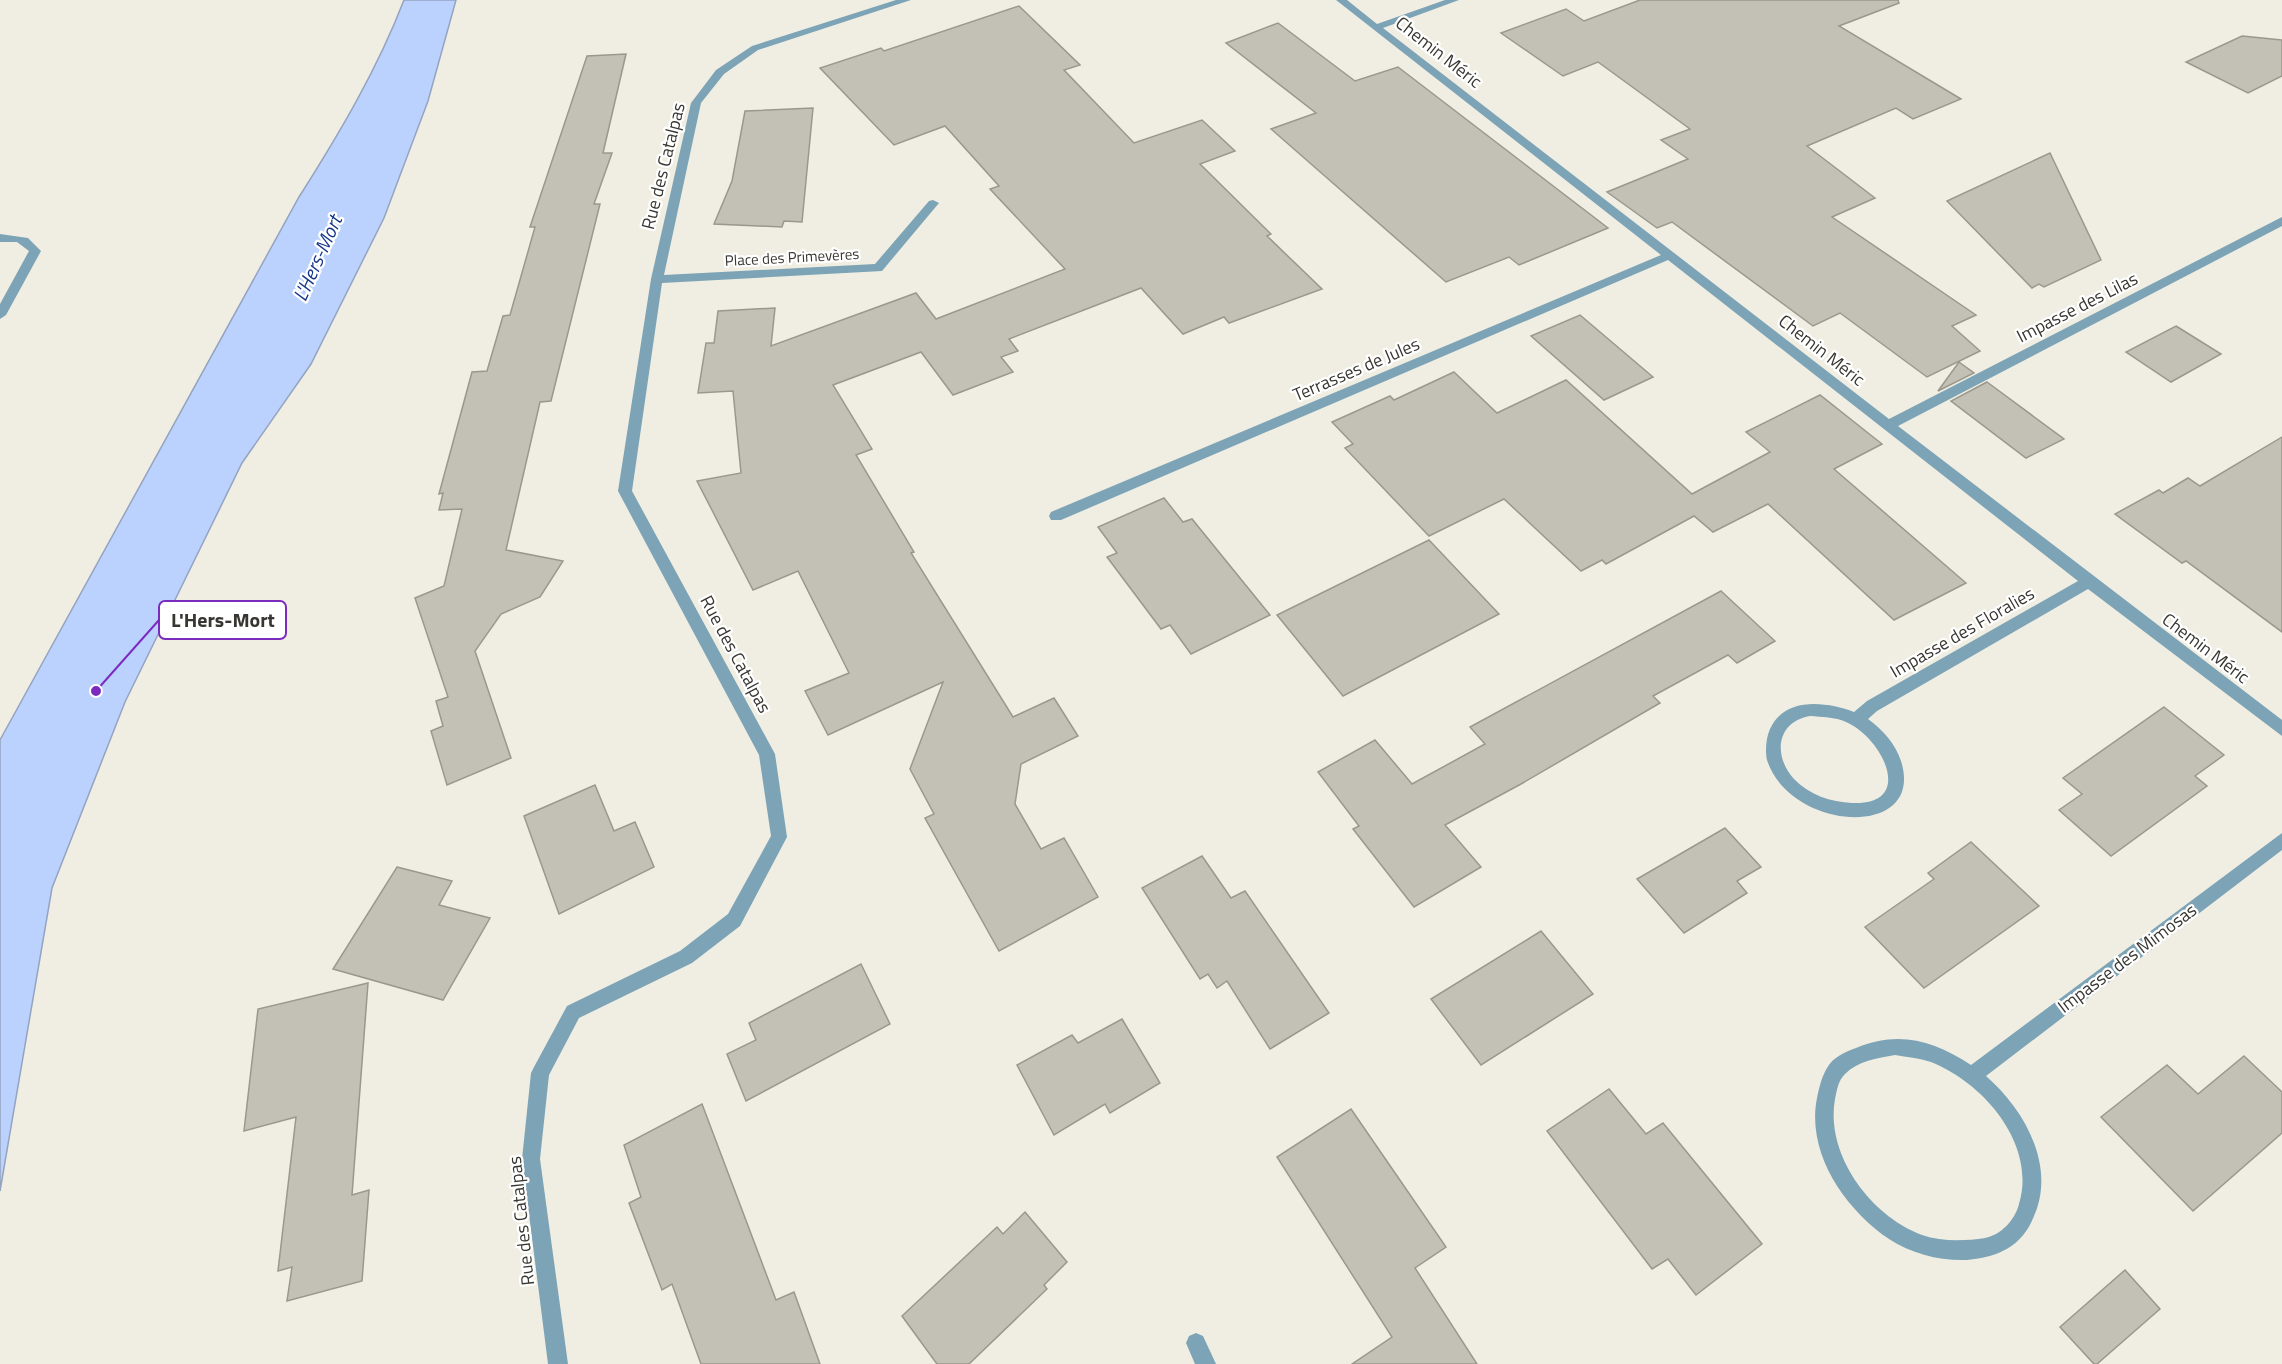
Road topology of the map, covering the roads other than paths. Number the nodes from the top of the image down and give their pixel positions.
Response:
1 (906, 0) edge
2 (1341, 0) edge
3 (1454, 0) edge
4 (1377, 27) junction
5 (933, 203) dead end
6 (2282, 221) edge
7 (0, 238) edge
8 (1670, 255) junction
9 (657, 279) junction
10 (0, 315) edge
11 (1889, 426) junction
12 (1056, 516) dead end
13 (2089, 582) junction
14 (1856, 720) junction
15 (2282, 729) edge
16 (2282, 840) edge
17 (1972, 1076) junction
18 (1196, 1343) dead end
19 (558, 1364) edge
20 (1206, 1364) edge

1 - 9 street, Rue des Catalpas
2 - 4 street, Chemin Méric
3 - 4 street
4 - 8 street, Chemin Méric
5 - 9 street, Place des Primevères
6 - 11 street, Impasse des Lilas
7 - 10 street
8 - 11 street, Chemin Méric
8 - 12 street, Terrasses de Jules
9 - 19 street, Rue des Catalpas
11 - 13 street, Chemin Méric
13 - 14 street, Impasse des Floralies
13 - 15 street, Chemin Méric
14 - 14 street
16 - 17 street, Impasse des Mimosas
17 - 17 street
18 - 20 street

